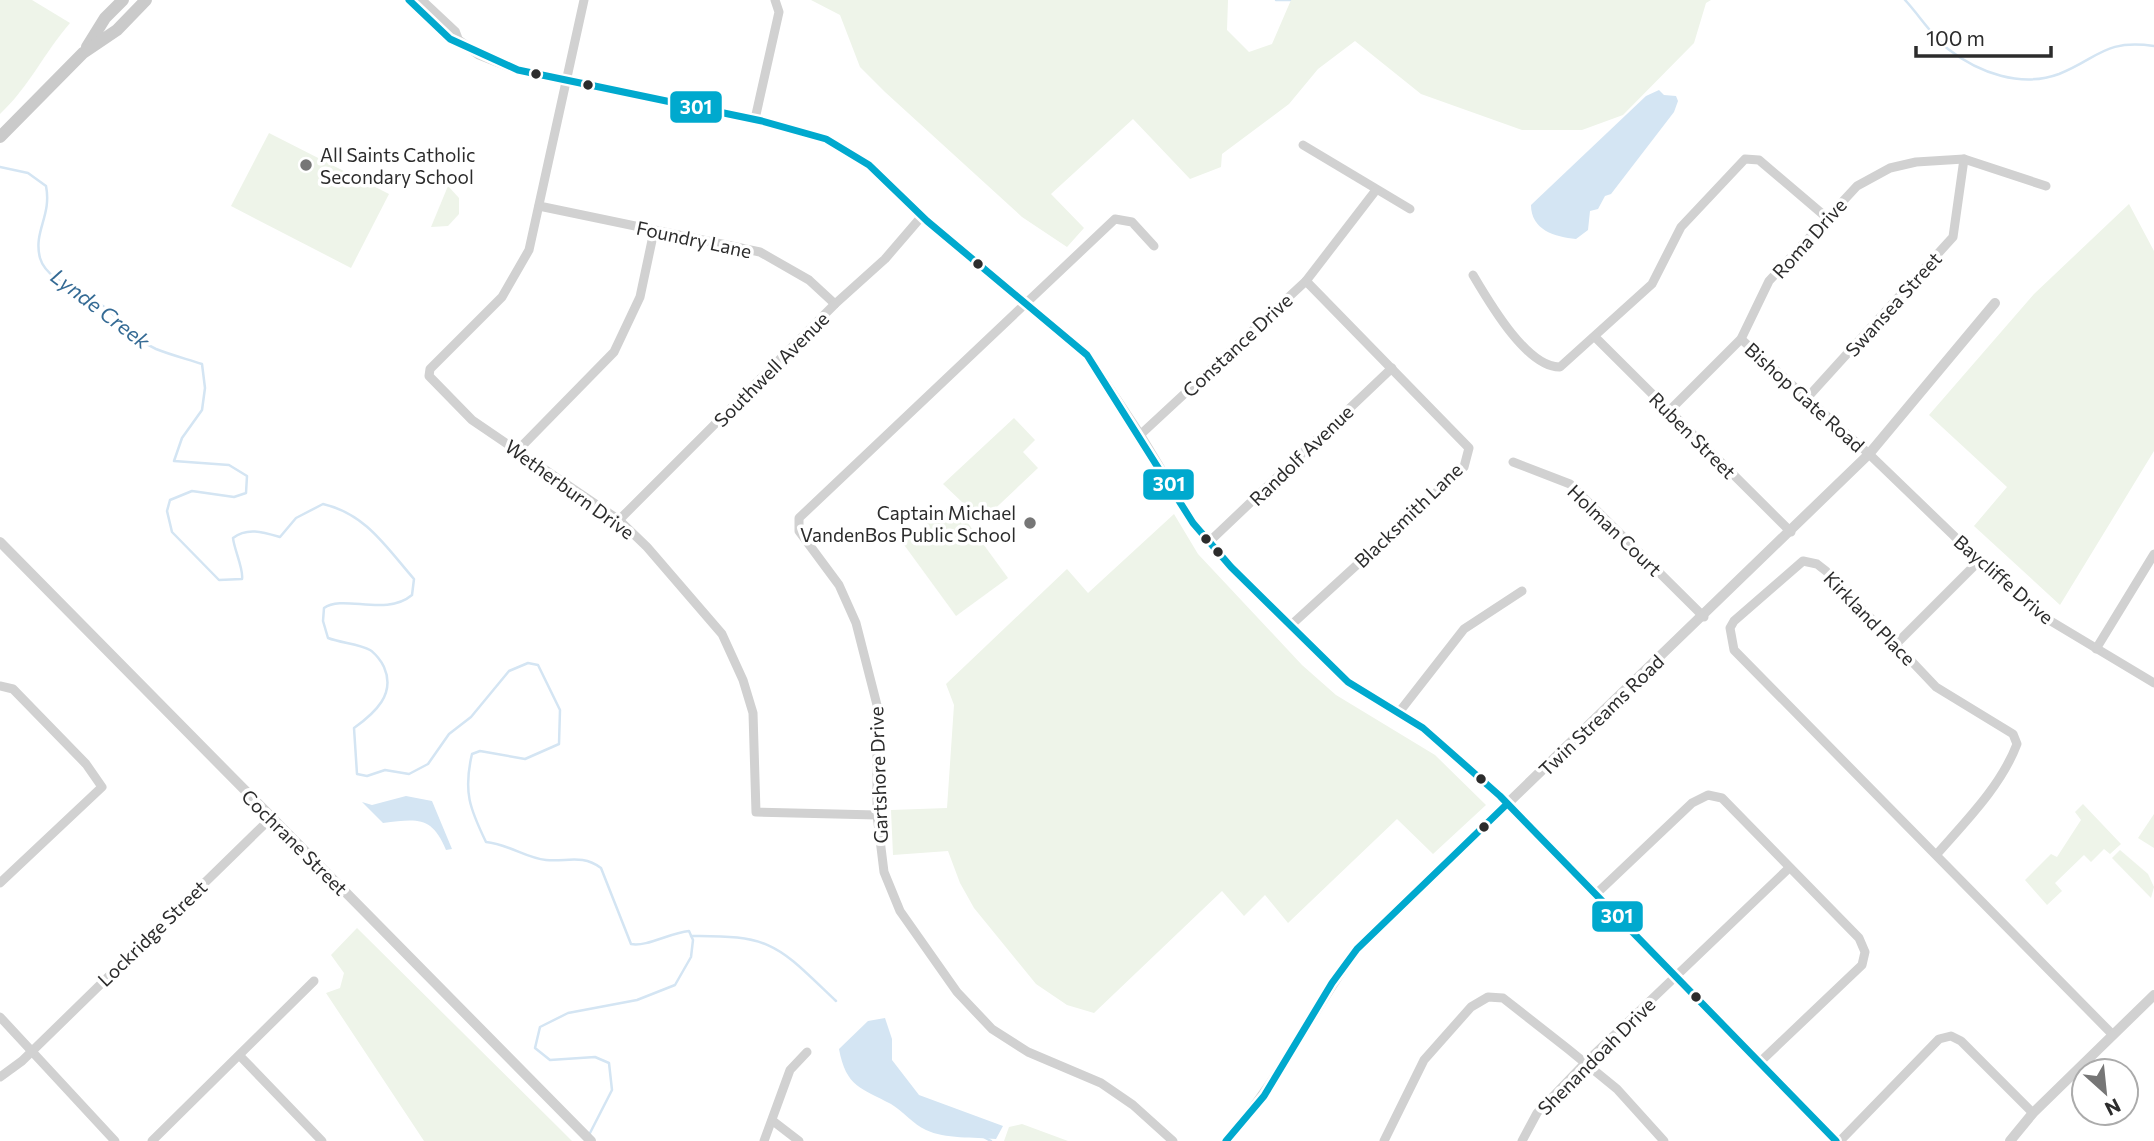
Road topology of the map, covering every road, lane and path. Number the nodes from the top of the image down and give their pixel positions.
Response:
1 (123, 0) edge
2 (146, 0) edge
3 (409, 0) edge
4 (421, 0) edge
5 (584, 0) edge
6 (775, 0) edge
7 (458, 40) junction
8 (83, 53) junction
9 (566, 82) junction
10 (755, 119) junction
11 (0, 137) edge
12 (1303, 145) dead end
13 (1964, 159) junction
14 (2046, 186) dead end
15 (1376, 190) junction
16 (539, 206) junction
17 (1410, 209) dead end
18 (922, 216) junction
19 (1826, 217) junction
20 (654, 231) junction
21 (1154, 246) dead end
22 (1473, 275) dead end
23 (1306, 282) junction
24 (1026, 303) junction
25 (1995, 303) dead end
26 (835, 304) junction
27 (1595, 337) junction
28 (1741, 339) junction
29 (1392, 368) junction
30 (1807, 398) junction
31 (1669, 411) junction
32 (1140, 435) junction
33 (518, 450) junction
34 (1869, 454) junction
35 (1513, 462) dead end
36 (619, 520) junction
37 (1791, 532) junction
38 (1210, 541) junction
39 (0, 542) edge
40 (2154, 554) edge
41 (1979, 561) junction
42 (1522, 591) dead end
43 (1704, 617) junction
44 (1290, 626) junction
45 (1895, 645) junction
46 (2096, 649) junction
47 (2154, 683) edge
48 (0, 686) edge
49 (1400, 710) junction
50 (1507, 804) junction
51 (877, 815) junction
52 (272, 817) junction
53 (1937, 854) junction
54 (1788, 869) junction
55 (0, 883) edge
56 (1596, 894) junction
57 (1677, 976) junction
58 (314, 982) dead end
59 (2154, 995) edge
60 (0, 1017) edge
61 (2113, 1035) junction
62 (33, 1049) junction
63 (807, 1052) dead end
64 (240, 1056) junction
65 (1760, 1062) junction
66 (1584, 1064) junction
67 (0, 1077) edge
68 (2033, 1113) junction
69 (774, 1121) junction
70 (115, 1141) edge
71 (152, 1141) edge
72 (322, 1141) edge
73 (591, 1141) edge
74 (764, 1141) edge
75 (799, 1141) edge
76 (1173, 1141) edge
77 (1226, 1141) edge
78 (1384, 1141) edge
79 (1522, 1141) edge
80 (1664, 1141) edge
81 (1838, 1141) edge
82 (2010, 1141) edge

1 - 8 main road
2 - 8 main road
3 - 7 street
4 - 7 street
5 - 9 street, Wetherburn Drive
6 - 10 street
7 - 9 street
8 - 11 main road
9 - 10 street
9 - 16 street, Wetherburn Drive
10 - 18 street
12 - 15 street
13 - 14 street
13 - 19 street, Roma Drive
13 - 30 street, Swansea Street
15 - 17 street
15 - 23 street
16 - 20 street, Foundry Lane
16 - 33 street, Wetherburn Drive
18 - 24 street
18 - 26 street, Southwell Avenue
19 - 27 street
19 - 28 street, Roma Drive
20 - 26 street, Foundry Lane
20 - 33 street
21 - 24 street, Gartshore Drive
22 - 27 street
23 - 29 street, Constance Drive
23 - 32 street, Constance Drive
24 - 32 street
24 - 51 street, Gartshore Drive
25 - 34 street, Twin Streams Road
26 - 36 street, Southwell Avenue
27 - 31 street, Ruben Street
28 - 30 street, Bishop Gate Road
28 - 31 street, Roma Drive
29 - 38 street, Randolf Avenue
29 - 44 street, Blacksmith Lane
30 - 34 street, Bishop Gate Road
31 - 37 street, Ruben Street
32 - 38 street
33 - 36 street, Wetherburn Drive
34 - 37 street, Twin Streams Road
34 - 41 street, Baycliffe Drive
35 - 43 street, Holman Court
36 - 51 street, Wetherburn Drive
37 - 43 street, Twin Streams Road
38 - 44 street
39 - 52 street, Cochrane Street
40 - 46 street
41 - 45 street
41 - 46 street, Baycliffe Drive
42 - 49 street
43 - 50 street, Twin Streams Road
44 - 49 street
45 - 53 street, Kirkland Place
45 - 53 street, Kirkland Place
46 - 47 street, Baycliffe Drive
48 - 55 street
49 - 50 street
50 - 56 street
50 - 77 street, Twin Streams Road
51 - 76 street, Gartshore Drive
52 - 62 street, Lockridge Street
52 - 73 street, Cochrane Street
53 - 61 street, Kirkland Place
54 - 56 street
54 - 57 street, Shenandoah Drive
54 - 65 street
56 - 57 street
57 - 65 street
57 - 66 street, Shenandoah Drive
58 - 64 street
59 - 61 street
60 - 62 street
61 - 68 street
62 - 67 street, Lockridge Street
62 - 70 street
63 - 69 street
64 - 71 street
64 - 72 street
65 - 81 street
66 - 78 street
66 - 79 street, Shenandoah Drive
66 - 80 street
68 - 81 street
68 - 82 street
69 - 74 street
69 - 75 street

